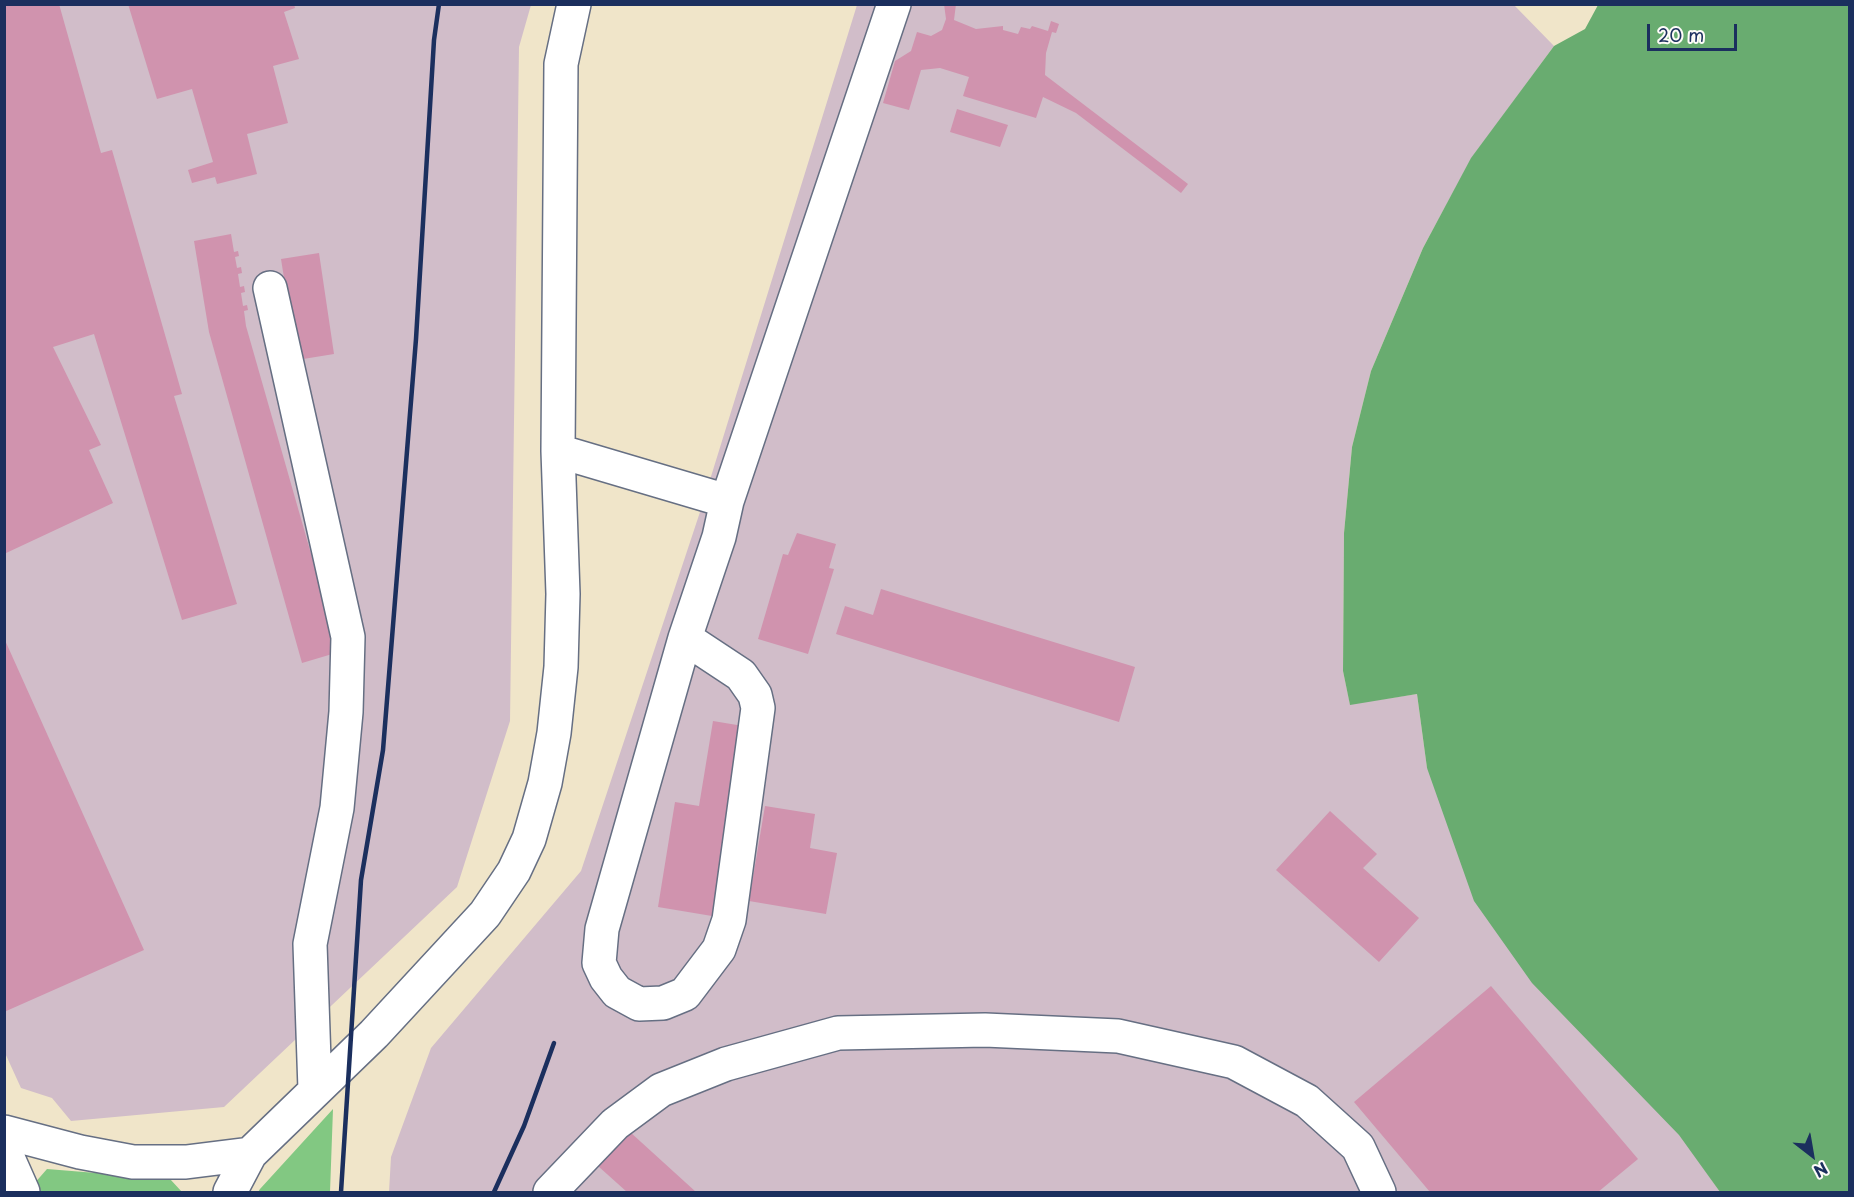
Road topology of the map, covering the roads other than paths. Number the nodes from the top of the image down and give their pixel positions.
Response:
1 (574, 4) edge
2 (894, 4) edge
3 (270, 288) dead end
4 (558, 451) junction
5 (727, 501) junction
6 (685, 638) junction
7 (315, 1090) junction
8 (4, 1132) edge
9 (1358, 1147) junction
10 (4, 1149) edge
11 (250, 1154) junction
12 (23, 1192) edge
13 (230, 1192) edge
14 (550, 1192) edge
15 (1379, 1192) edge
16 (1397, 1192) edge

1 - 4 street
2 - 5 street
3 - 7 street
4 - 5 street
4 - 7 street
5 - 6 street
6 - 6 street
7 - 11 street
8 - 11 street
9 - 14 street
9 - 15 street
9 - 16 street
10 - 12 street
11 - 13 street

